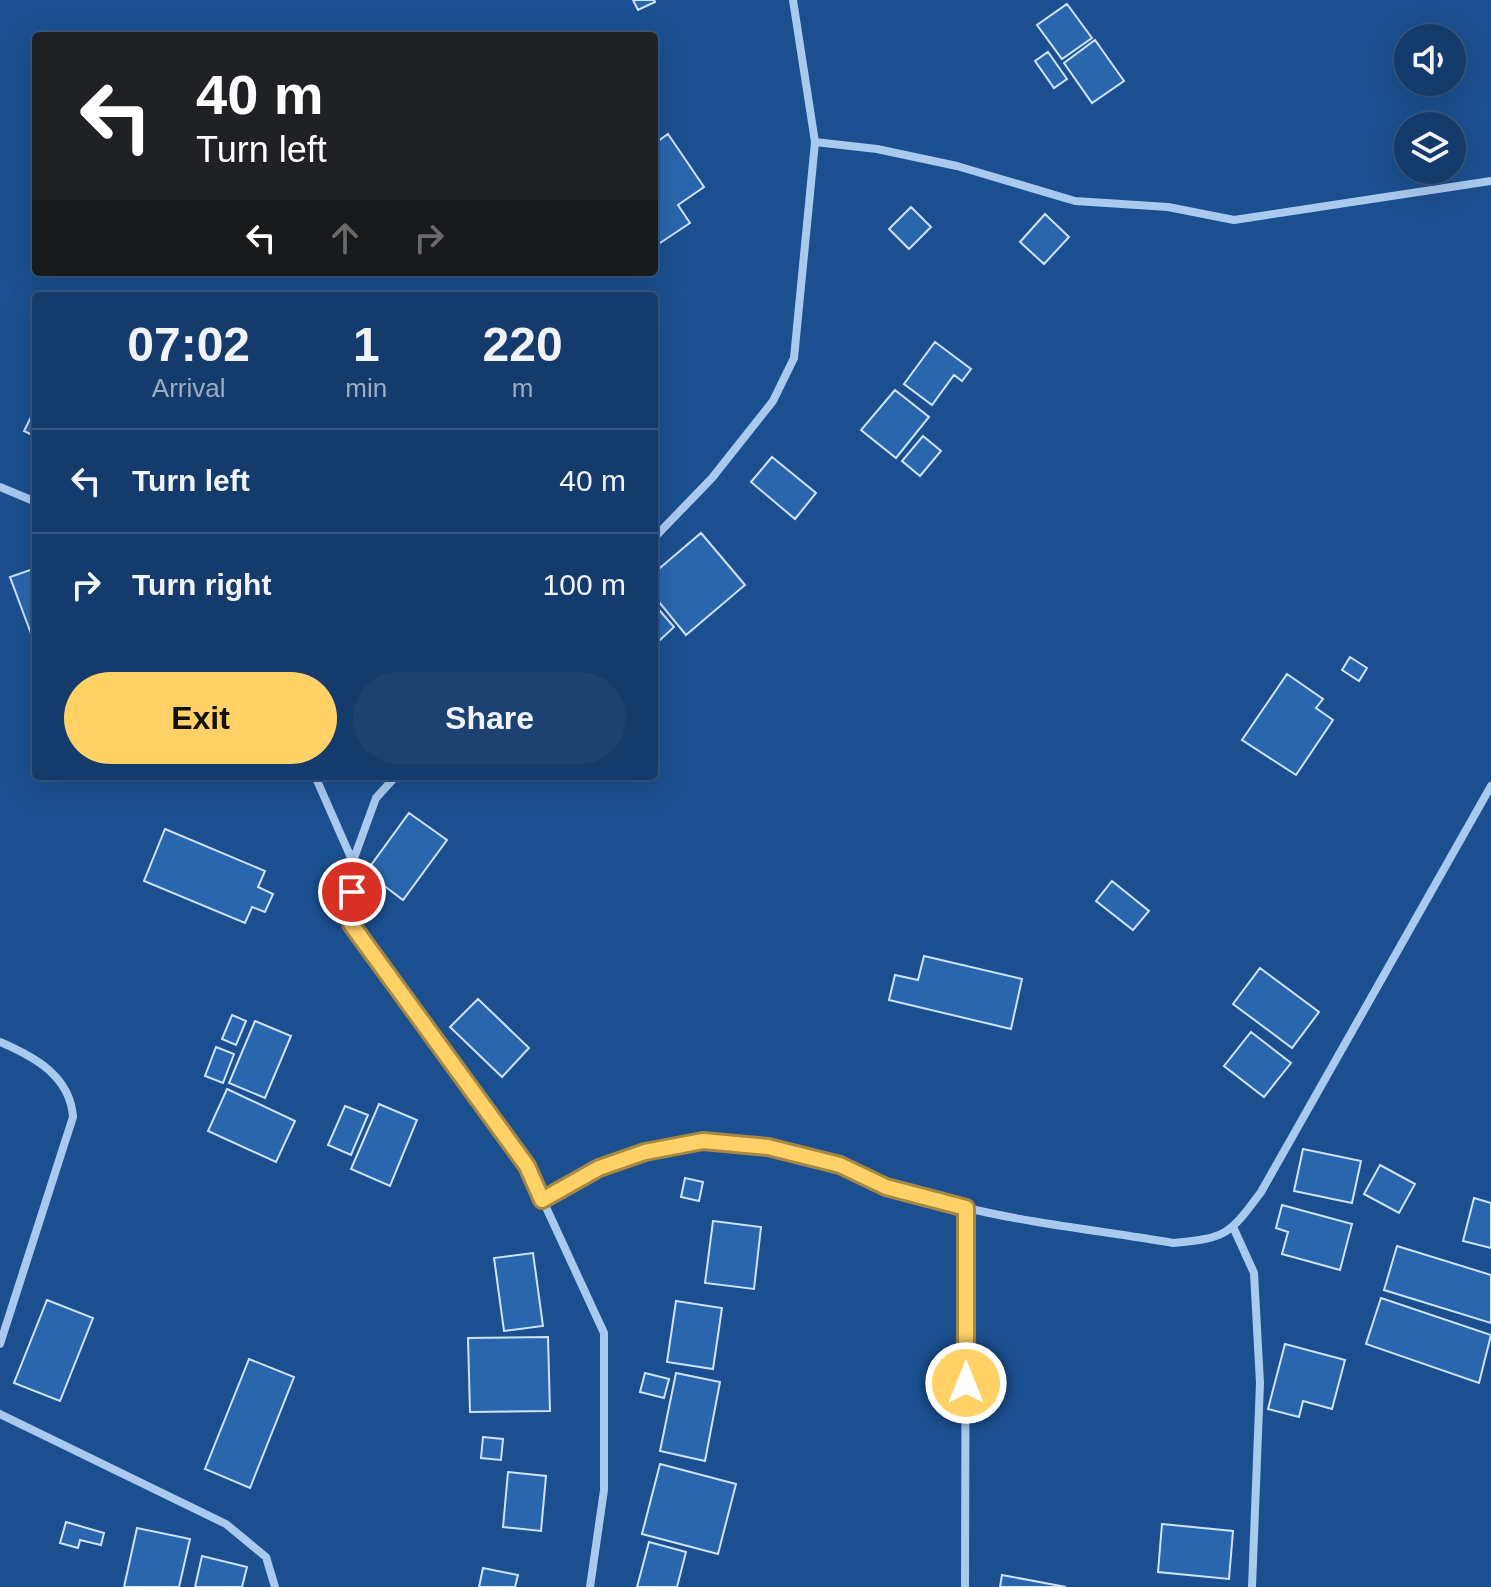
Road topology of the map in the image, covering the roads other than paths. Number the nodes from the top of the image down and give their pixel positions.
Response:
1 (793, 0) edge
2 (815, 142) junction
3 (1491, 181) edge
4 (0, 487) edge
5 (32, 500) edge
6 (658, 534) edge
7 (317, 780) edge
8 (392, 780) edge
9 (1491, 786) edge
10 (353, 861) junction
11 (0, 1042) edge
12 (542, 1200) junction
13 (966, 1208) junction
14 (1234, 1229) junction
15 (0, 1344) edge
16 (0, 1414) edge
17 (275, 1587) edge
18 (590, 1587) edge
19 (965, 1587) edge
20 (1252, 1587) edge

1 - 2 street
2 - 3 street
2 - 6 street
4 - 5 street
7 - 10 street
8 - 10 street
9 - 14 street
10 - 12 street
11 - 15 street
12 - 13 street
12 - 18 street
13 - 14 street
13 - 19 street
14 - 20 street
16 - 17 street

